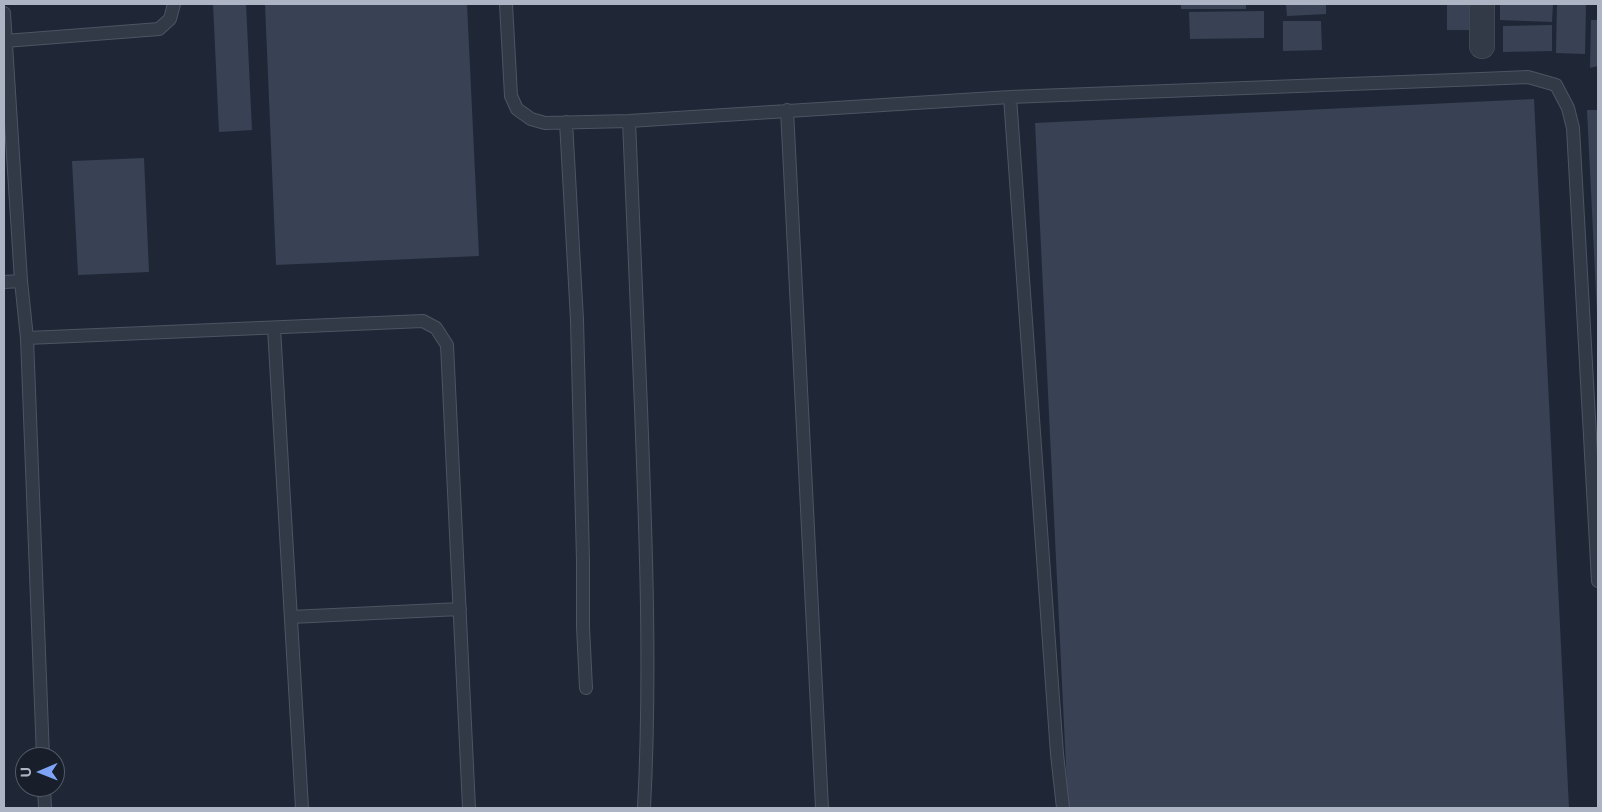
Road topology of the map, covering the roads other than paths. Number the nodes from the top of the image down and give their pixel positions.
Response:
1 (174, 4) edge
2 (506, 4) edge
3 (1482, 4) edge
4 (4, 13) edge
5 (5, 41) junction
6 (1482, 46) dead end
7 (1010, 97) junction
8 (787, 110) junction
9 (629, 121) junction
10 (566, 122) junction
11 (4, 282) edge
12 (21, 282) junction
13 (274, 328) junction
14 (27, 338) junction
15 (1598, 581) edge
16 (460, 609) junction
17 (291, 617) junction
18 (586, 688) dead end
19 (43, 747) edge
20 (302, 808) edge
21 (469, 808) edge
22 (644, 808) edge
23 (822, 808) edge
24 (1063, 808) edge

1 - 5 lane
2 - 10 lane
3 - 6 street
4 - 5 lane
5 - 12 lane
7 - 8 lane
7 - 15 lane
7 - 24 lane
8 - 9 lane
8 - 23 lane
9 - 10 lane
9 - 22 lane
10 - 18 lane
11 - 12 lane
12 - 14 lane
13 - 14 lane
13 - 16 lane
13 - 17 lane
14 - 19 lane
16 - 17 lane
16 - 21 lane
17 - 20 lane

